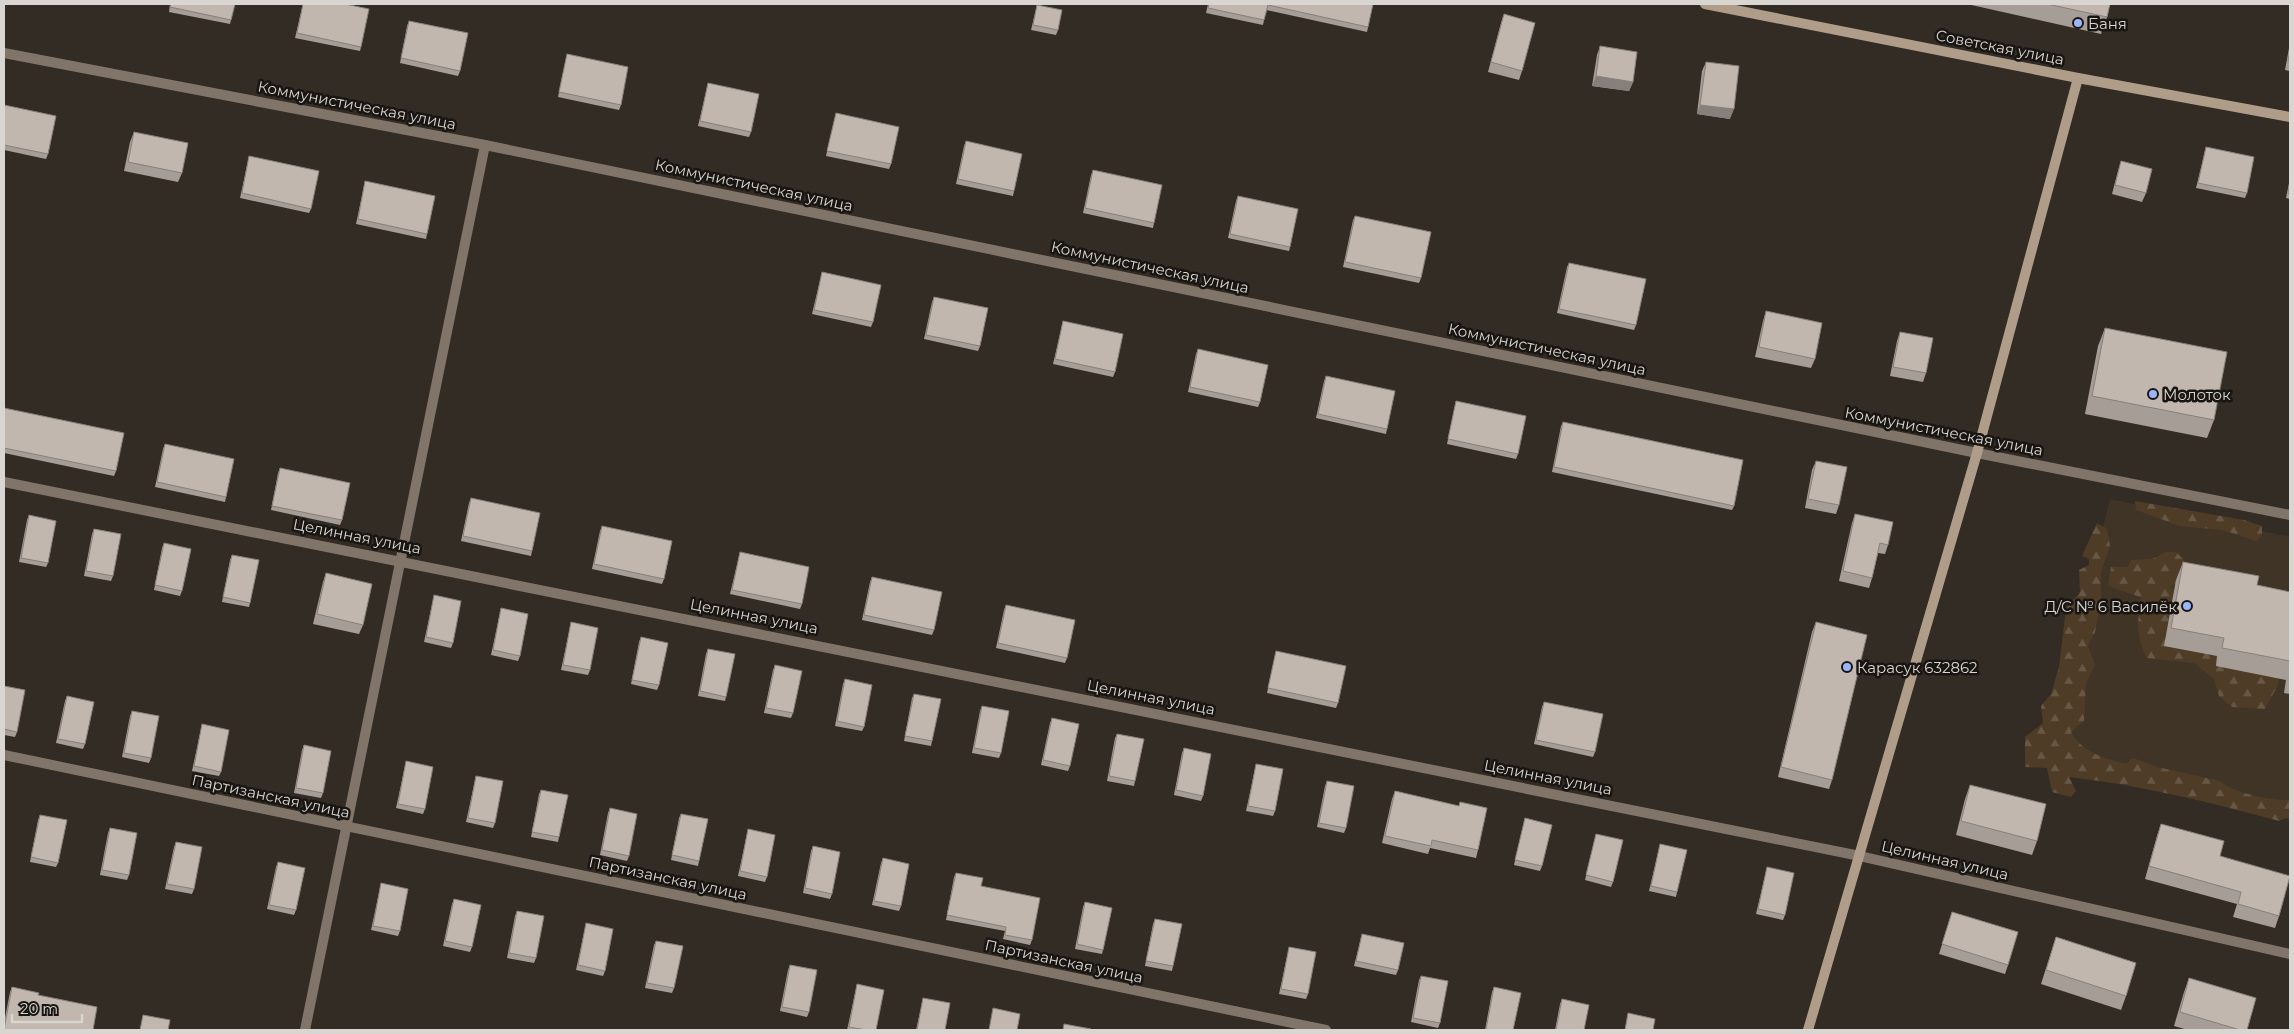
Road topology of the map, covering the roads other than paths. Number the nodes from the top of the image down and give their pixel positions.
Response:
1 (1705, 4) edge
2 (4, 53) edge
3 (2078, 78) junction
4 (2290, 117) edge
5 (485, 145) junction
6 (1977, 453) junction
7 (4, 482) edge
8 (2290, 515) edge
9 (400, 560) junction
10 (4, 755) edge
11 (346, 827) junction
12 (1860, 856) junction
13 (2290, 954) edge
14 (305, 1030) edge
15 (1326, 1030) edge
16 (1808, 1030) edge

1 - 3 street, Советская улица
2 - 5 street, Коммунистическая улица
3 - 4 street, Советская улица
3 - 6 street
5 - 6 street, Коммунистическая улица
5 - 9 street
6 - 8 street, Коммунистическая улица
6 - 12 street
7 - 9 street, Целинная улица
9 - 11 street
9 - 12 street, Целинная улица
10 - 11 street, Партизанская улица
11 - 14 street
11 - 15 street, Партизанская улица
12 - 13 street, Целинная улица
12 - 16 street

